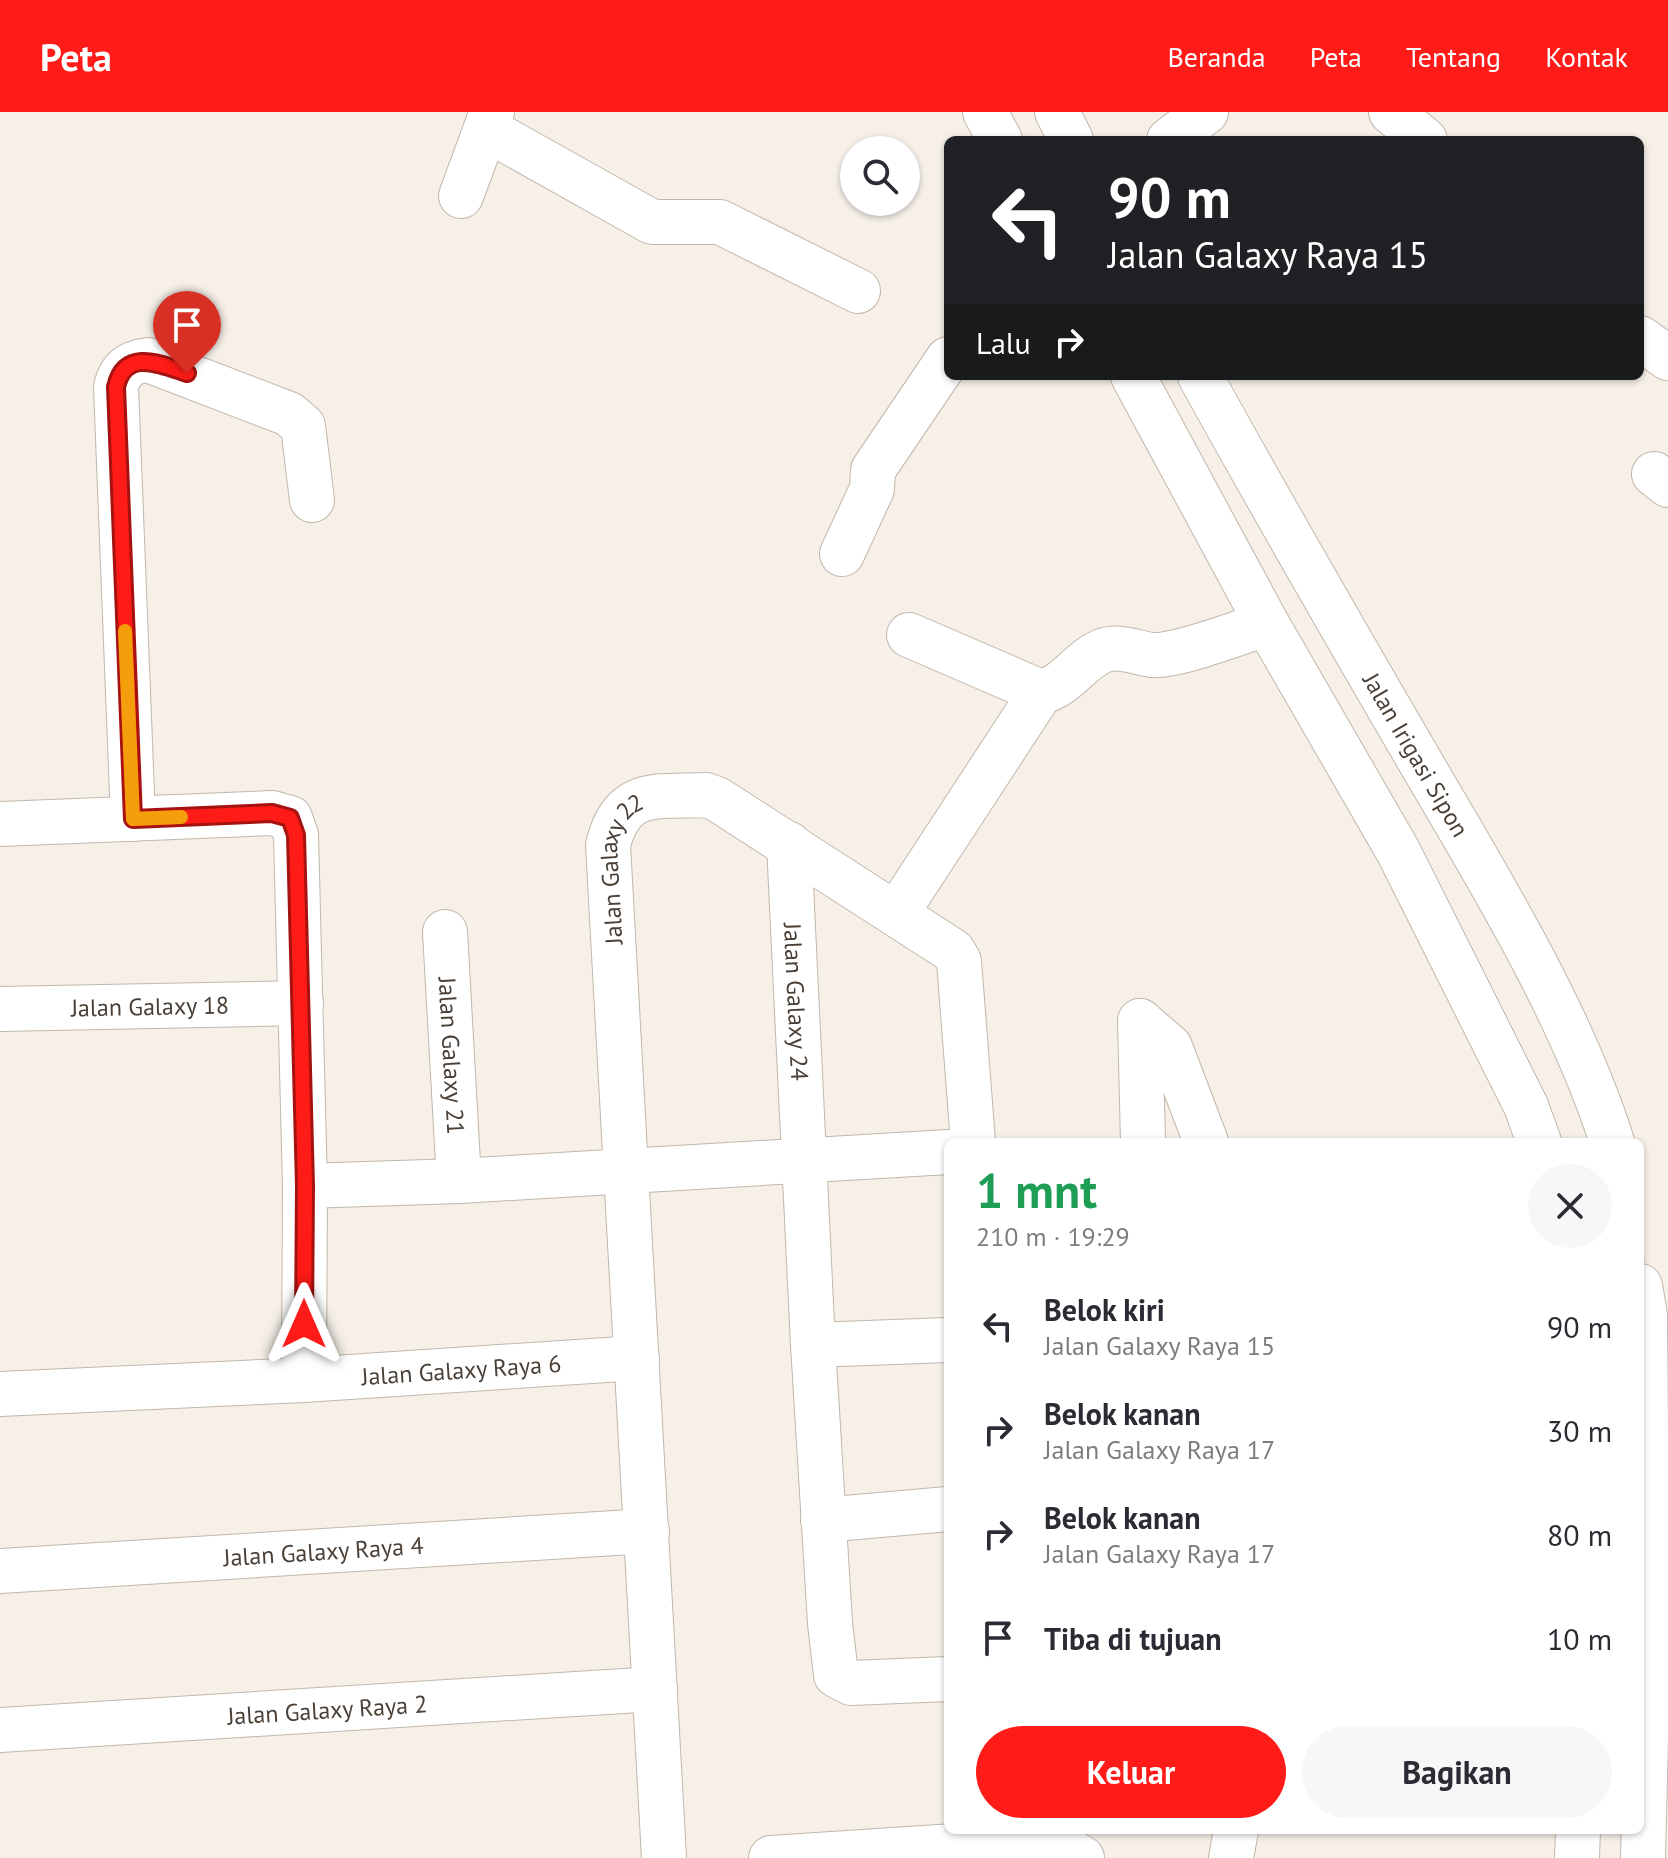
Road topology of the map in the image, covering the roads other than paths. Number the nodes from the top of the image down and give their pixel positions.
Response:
1 (985, 112) edge
2 (1057, 112) edge
3 (1206, 112) edge
4 (1391, 112) edge
5 (489, 120) edge
6 (998, 136) edge
7 (1069, 136) edge
8 (1174, 136) edge
9 (1420, 136) edge
10 (461, 196) dead end
11 (858, 291) dead end
12 (1644, 341) edge
13 (1668, 358) edge
14 (944, 365) edge
15 (1135, 380) edge
16 (1202, 380) edge
17 (312, 500) dead end
18 (842, 554) dead end
19 (1267, 624) junction
20 (909, 635) dead end
21 (1041, 692) junction
22 (133, 819) junction
23 (0, 824) edge
24 (789, 844) junction
25 (896, 914) junction
26 (445, 932) dead end
27 (301, 1003) junction
28 (0, 1009) edge
29 (973, 1138) edge
30 (1143, 1138) edge
31 (1204, 1138) edge
32 (1538, 1138) edge
33 (1611, 1138) edge
34 (944, 1152) edge
35 (804, 1159) junction
36 (627, 1171) junction
37 (459, 1181) junction
38 (305, 1186) junction
39 (1668, 1262) edge
40 (1644, 1283) edge
41 (1644, 1309) edge
42 (944, 1340) edge
43 (813, 1345) junction
44 (637, 1358) junction
45 (304, 1380) junction
46 (0, 1394) edge
47 (944, 1509) edge
48 (823, 1520) junction
49 (647, 1531) junction
50 (0, 1571) edge
51 (944, 1679) edge
52 (655, 1689) junction
53 (0, 1730) edge
54 (1644, 1818) edge
55 (1235, 1834) edge
56 (1578, 1834) edge
57 (1644, 1834) edge
58 (664, 1858) edge
59 (771, 1858) edge
60 (1082, 1858) edge
61 (1231, 1858) edge
62 (1577, 1858) edge
63 (1643, 1858) edge

1 - 6 street
2 - 7 street
3 - 8 street
4 - 9 street
5 - 10 street
5 - 11 street
12 - 13 street
14 - 18 street
15 - 19 street
16 - 33 street, Jalan Irigasi Sipon
17 - 22 street
19 - 21 street
19 - 32 street
20 - 21 street
21 - 25 street
22 - 23 street
22 - 27 street
24 - 25 street, Jalan Galaxy 22
24 - 35 street, Jalan Galaxy 24
24 - 36 street, Jalan Galaxy 22
25 - 29 street, Jalan Galaxy 22
26 - 37 street, Jalan Galaxy 21
27 - 28 street, Jalan Galaxy 18
27 - 38 street
30 - 31 street
34 - 35 street
35 - 36 street
35 - 43 street, Jalan Galaxy 24
36 - 37 street
36 - 44 street, Jalan Galaxy 22
37 - 38 street
38 - 45 street
39 - 40 street
41 - 54 street
42 - 43 street
43 - 48 street, Jalan Galaxy 24
44 - 45 street, Jalan Galaxy Raya 6
44 - 49 street, Jalan Galaxy 22
45 - 46 street, Jalan Galaxy Raya 6
47 - 48 street
48 - 51 street, Jalan Galaxy 24
49 - 50 street, Jalan Galaxy Raya 4
49 - 52 street, Jalan Galaxy 22
52 - 53 street, Jalan Galaxy Raya 2
52 - 58 street, Jalan Galaxy 22
55 - 61 street
56 - 62 street
57 - 63 street
59 - 60 street

